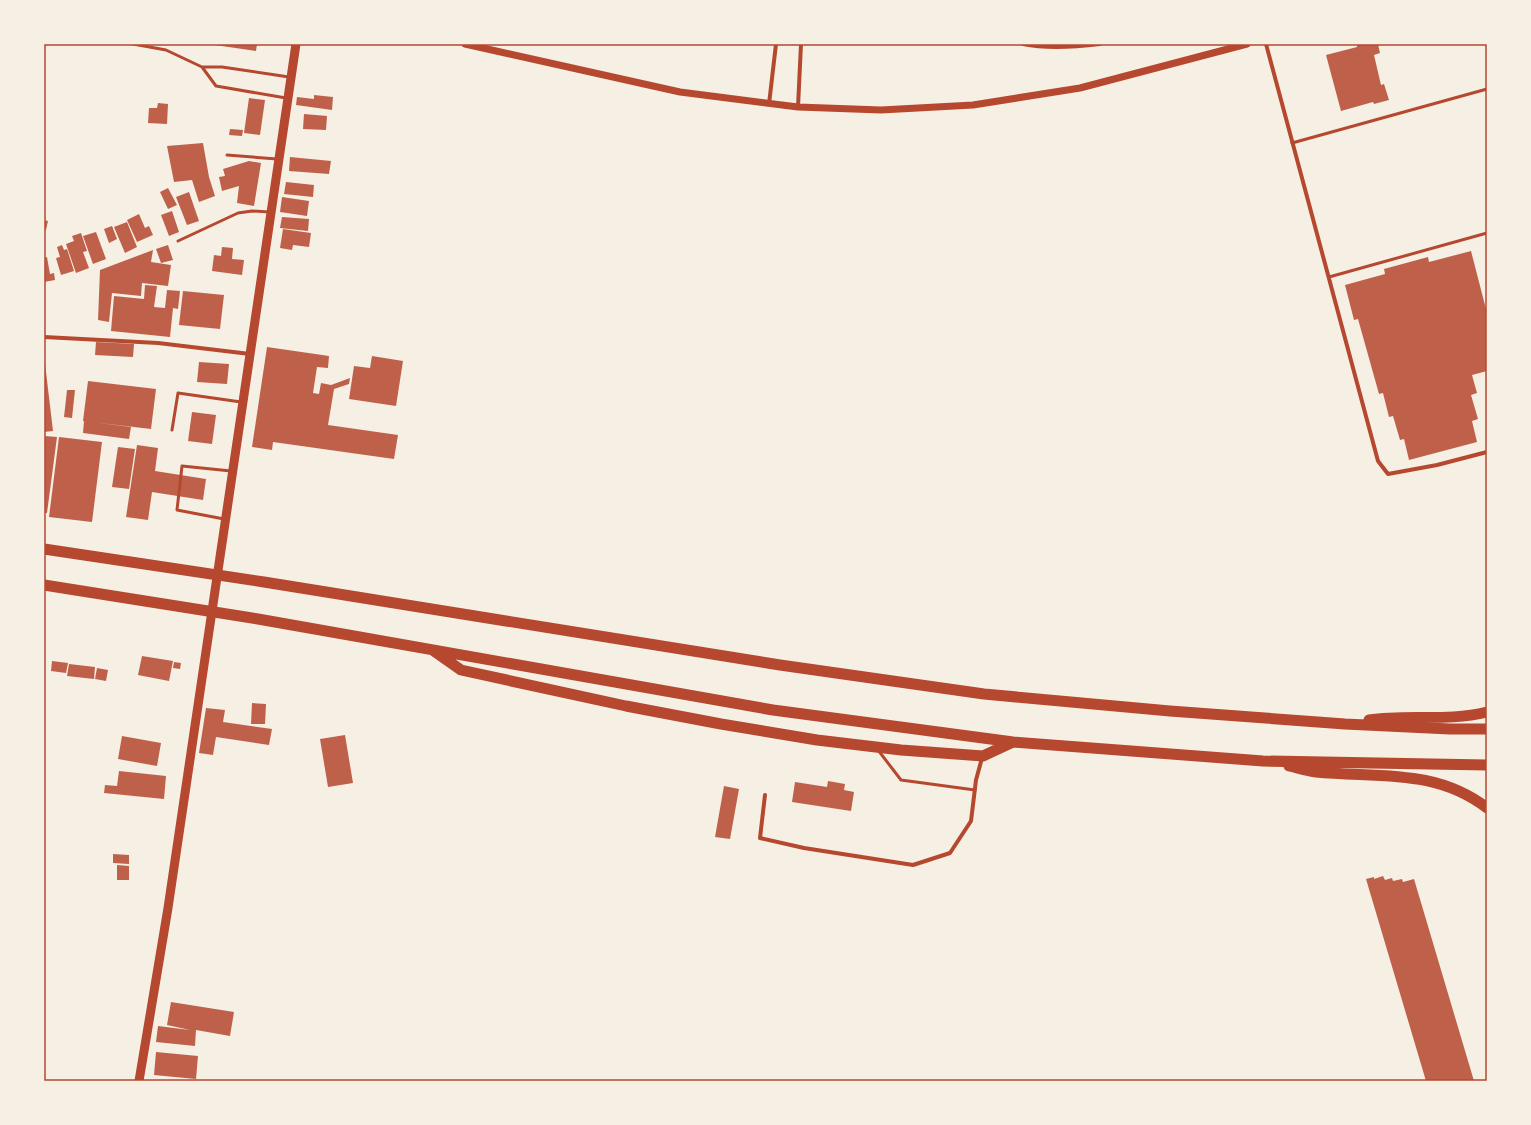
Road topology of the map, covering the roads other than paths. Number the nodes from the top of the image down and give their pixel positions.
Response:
1 (133, 44) edge
2 (296, 44) edge
3 (465, 44) edge
4 (776, 44) edge
5 (801, 44) edge
6 (1023, 44) edge
7 (1100, 44) edge
8 (1247, 44) edge
9 (1266, 44) edge
10 (1081, 45) edge
11 (202, 67) junction
12 (291, 77) junction
13 (1487, 89) edge
14 (288, 99) junction
15 (769, 104) junction
16 (798, 107) junction
17 (1292, 143) junction
18 (227, 155) dead end
19 (279, 160) junction
20 (271, 212) junction
21 (1487, 233) edge
22 (178, 240) dead end
23 (1329, 277) junction
24 (44, 337) edge
25 (250, 354) junction
26 (243, 402) junction
27 (172, 430) dead end
28 (1487, 452) edge
29 (232, 471) junction
30 (225, 519) junction
31 (44, 549) edge
32 (44, 585) edge
33 (432, 650) junction
34 (1487, 712) edge
35 (1345, 724) junction
36 (1487, 729) edge
37 (1013, 742) junction
38 (875, 746) junction
39 (983, 756) junction
40 (1263, 761) junction
41 (1487, 765) edge
42 (975, 790) junction
43 (765, 795) dead end
44 (1487, 808) edge
45 (140, 1081) edge

1 - 11 lane
2 - 12 main road
3 - 15 street
4 - 15 street
5 - 16 street
6 - 10 street
7 - 10 street
8 - 16 street
9 - 17 street
11 - 12 lane
11 - 14 lane
12 - 14 main road
13 - 17 lane
14 - 19 main road
15 - 16 street
17 - 23 street
18 - 19 lane
19 - 20 main road
20 - 22 lane
20 - 25 main road
21 - 23 lane
23 - 28 street
24 - 25 street
25 - 26 main road
26 - 27 lane
26 - 29 main road
29 - 30 main road
29 - 30 lane
30 - 45 main road
31 - 35 highway
32 - 33 highway
33 - 37 highway
33 - 38 highway
34 - 35 highway
35 - 36 highway
37 - 39 highway
37 - 40 highway
38 - 39 highway
38 - 42 lane
39 - 42 street
40 - 41 highway
40 - 44 highway
42 - 43 street

